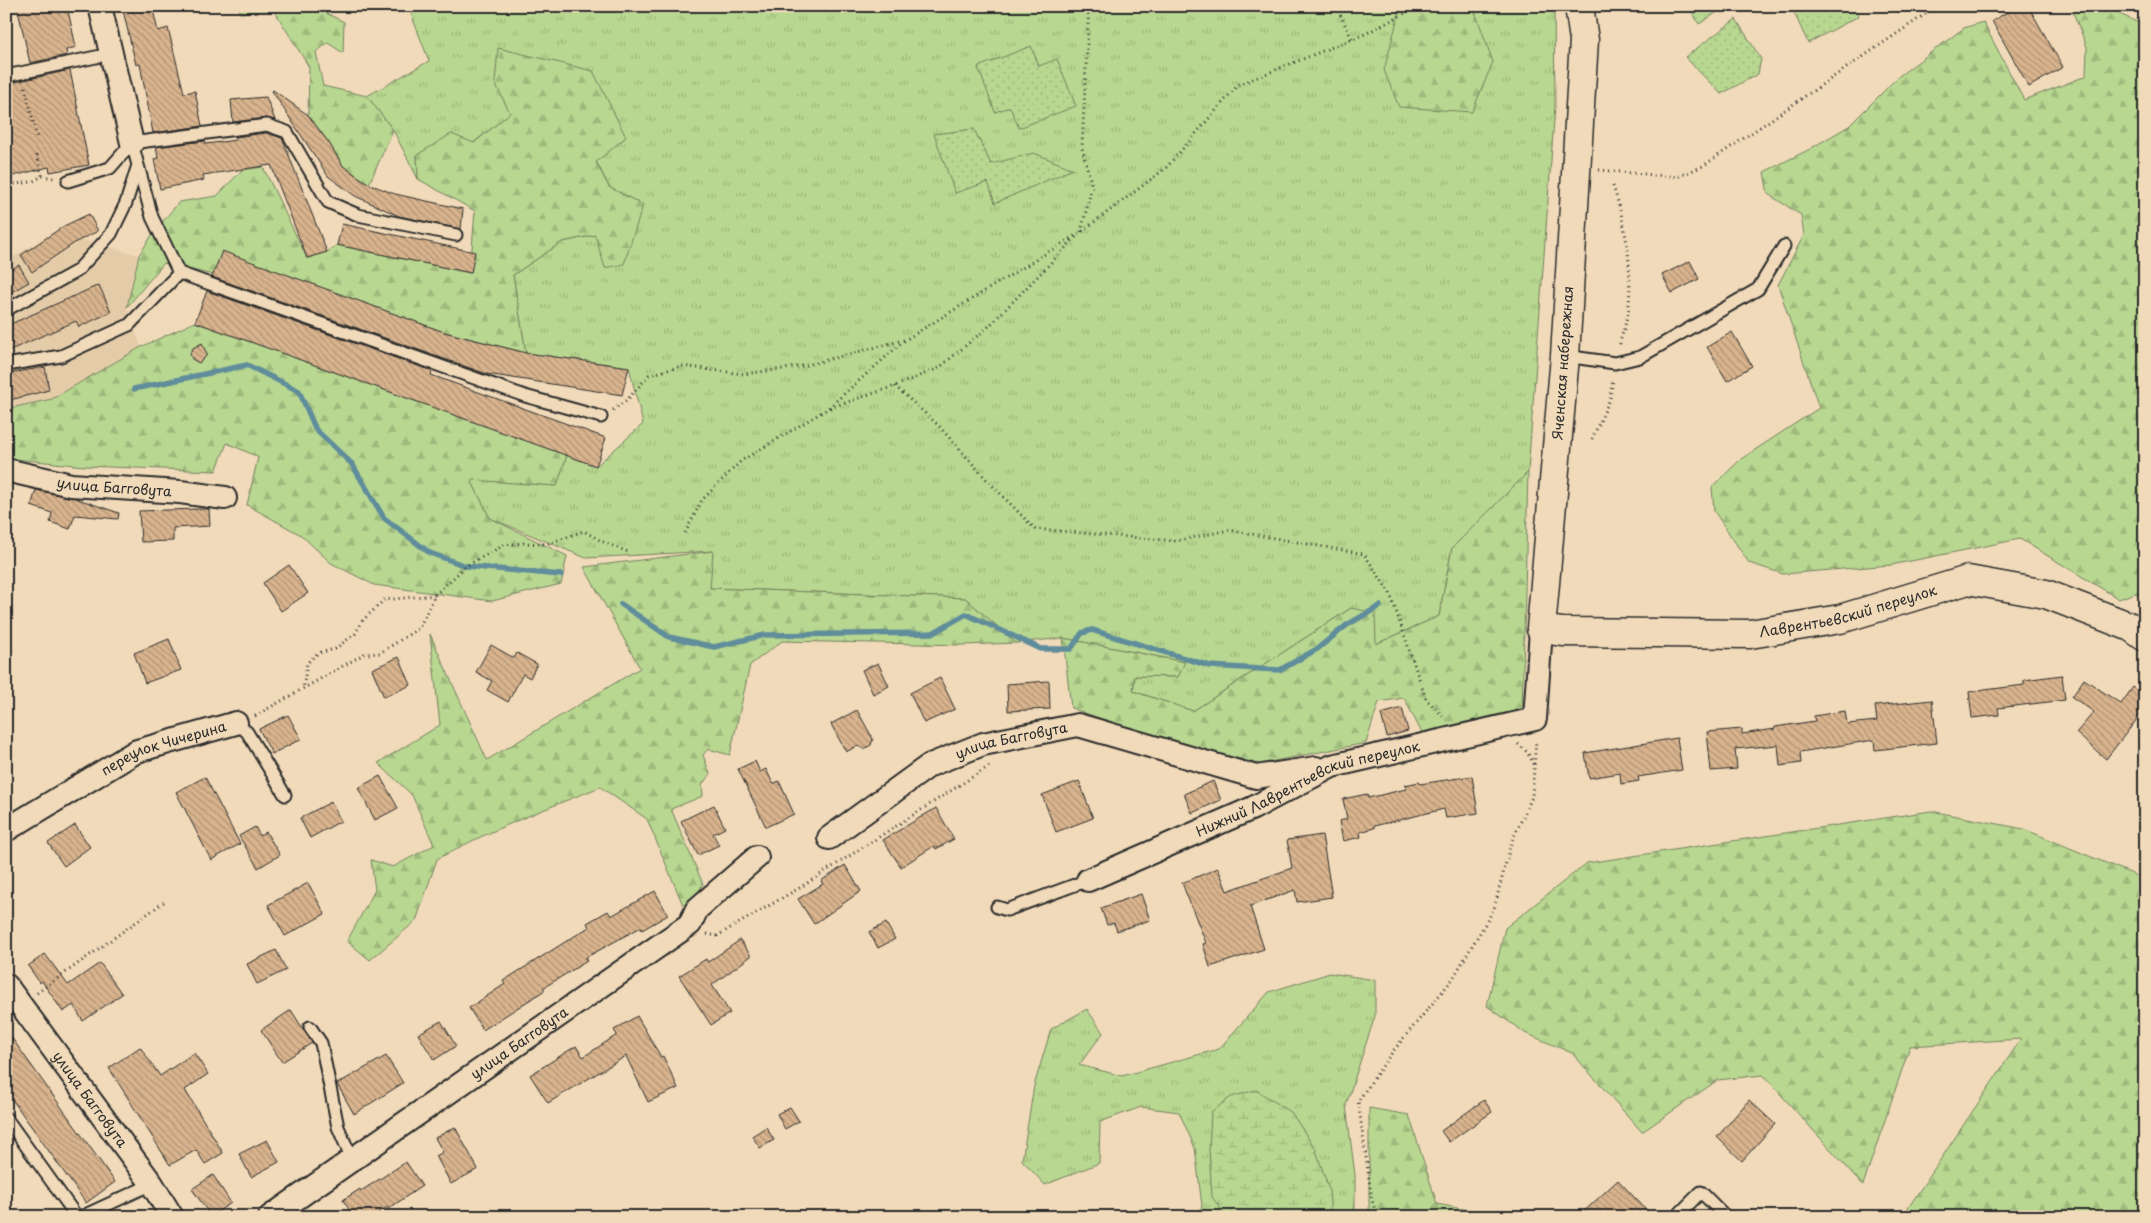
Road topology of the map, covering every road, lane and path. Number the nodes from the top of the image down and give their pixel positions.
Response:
1 (100, 6) edge
2 (1089, 6) edge
3 (1336, 6) edge
4 (1420, 6) edge
5 (1580, 6) edge
6 (1933, 6) edge
7 (1352, 39) junction
8 (110, 54) junction
9 (22, 74) junction
10 (6, 76) edge
11 (37, 138) dead end
12 (132, 143) junction
13 (36, 156) dead end
14 (138, 165) junction
15 (1596, 170) dead end
16 (42, 176) junction
17 (6, 178) edge
18 (68, 182) joint
19 (1613, 186) dead end
20 (1081, 232) junction
21 (456, 235) dead end
22 (1784, 246) dead end
23 (179, 273) junction
24 (6, 310) edge
25 (905, 340) junction
26 (1565, 356) junction
27 (1615, 364) junction
28 (6, 365) edge
29 (895, 386) junction
30 (827, 409) junction
31 (601, 417) joint
32 (1592, 439) dead end
33 (6, 470) edge
34 (225, 498) dead end
35 (685, 533) dead end
36 (628, 552) dead end
37 (435, 595) junction
38 (1541, 629) junction
39 (2145, 637) edge
40 (302, 689) junction
41 (1535, 719) junction
42 (236, 723) junction
43 (1463, 736) junction
44 (994, 762) dead end
45 (1332, 766) junction
46 (286, 795) dead end
47 (6, 830) edge
48 (829, 838) dead end
49 (757, 856) dead end
50 (1088, 880) joint
51 (164, 902) dead end
52 (997, 907) dead end
53 (690, 924) junction
54 (6, 985) edge
55 (20, 1005) junction
56 (310, 1028) dead end
57 (6, 1118) edge
58 (352, 1159) junction
59 (152, 1184) junction
60 (77, 1217) edge
61 (81, 1217) edge
62 (172, 1217) edge
63 (270, 1217) edge
64 (1377, 1217) edge
65 (1676, 1217) edge
66 (1726, 1217) edge

1 - 8 street
2 - 20 path
3 - 7 path
4 - 7 path
5 - 26 street, Яченская набережная
6 - 15 path
7 - 20 path
8 - 9 lane
8 - 12 street
9 - 10 lane
9 - 11 path
12 - 14 lane
12 - 18 lane
12 - 21 lane
13 - 16 path
14 - 23 lane
14 - 24 lane
16 - 17 path
16 - 18 path
19 - 27 path
20 - 25 path
20 - 29 path
22 - 27 lane
23 - 28 lane
23 - 31 lane
25 - 30 path
25 - 31 path
26 - 27 lane
26 - 38 street, Яченская набережная
27 - 32 path
29 - 30 path
29 - 43 path
30 - 35 path
33 - 34 street, улица Багговута
36 - 37 path
37 - 40 path, переулок Чичерина
37 - 40 path
38 - 39 street, Лаврентьевский переулок
38 - 41 street, Яченская набережная
40 - 42 path, переулок Чичерина
41 - 43 street, Нижний Лаврентьевский переулок
41 - 64 path
42 - 46 lane
42 - 47 street, переулок Чичерина
43 - 45 street, Нижний Лаврентьевский переулок
44 - 53 path
45 - 48 street, улица Багговута
45 - 50 street, Нижний Лаврентьевский переулок
49 - 53 street, улица Багговута
50 - 52 lane
51 - 55 path
53 - 58 street, улица Багговута
54 - 55 street, улица Багговута
55 - 59 street, улица Багговута
56 - 58 lane
57 - 60 lane
58 - 63 street, улица Багговута
59 - 61 lane
59 - 62 street, улица Багговута
65 - 66 lane

